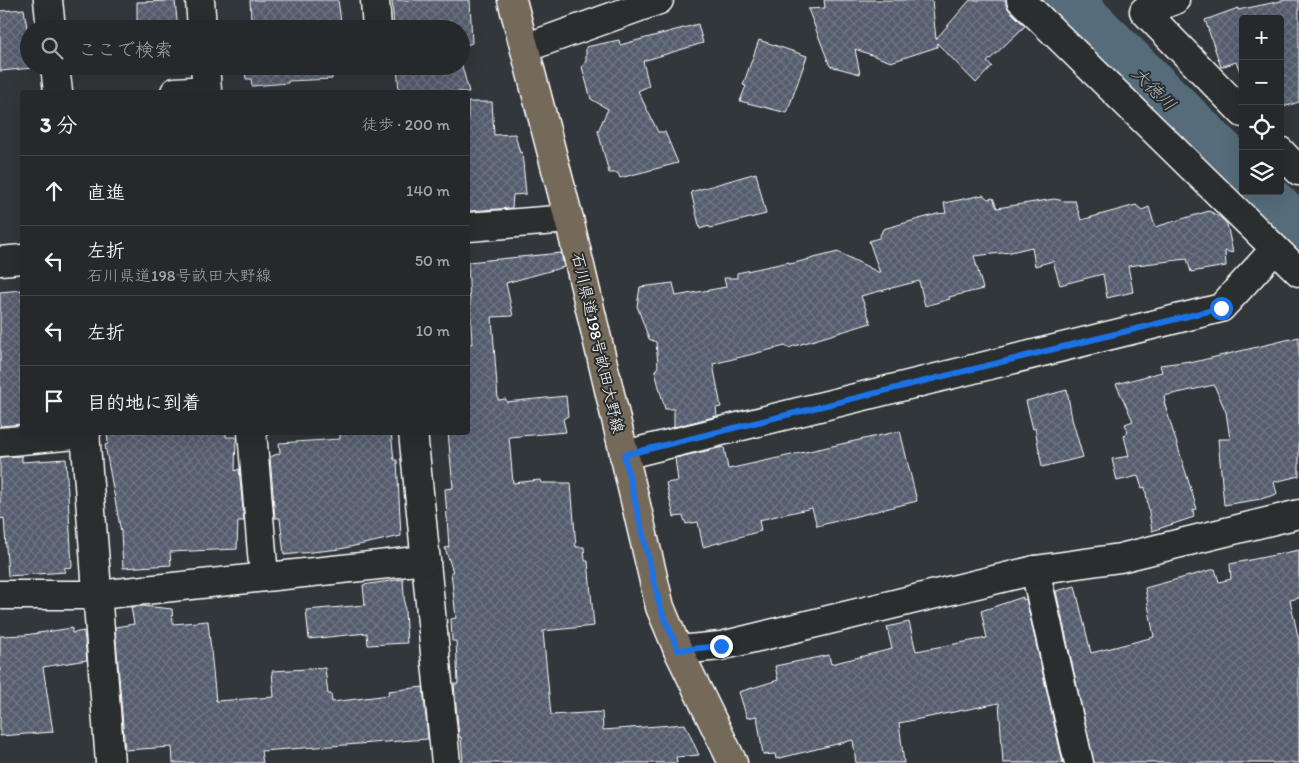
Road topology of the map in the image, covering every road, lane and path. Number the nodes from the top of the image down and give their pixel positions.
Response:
1 (48, 0) edge
2 (200, 0) edge
3 (375, 0) edge
4 (512, 0) edge
5 (659, 0) edge
6 (1021, 0) edge
7 (1175, 0) edge
8 (50, 20) edge
9 (201, 20) edge
10 (376, 20) edge
11 (525, 48) junction
12 (56, 75) edge
13 (206, 75) edge
14 (58, 90) edge
15 (207, 90) edge
16 (1239, 109) edge
17 (1299, 145) edge
18 (1283, 150) edge
19 (1284, 155) edge
20 (1299, 170) edge
21 (569, 220) junction
22 (470, 227) edge
23 (1275, 249) junction
24 (20, 259) edge
25 (0, 261) edge
26 (1299, 272) edge
27 (66, 435) edge
28 (85, 435) edge
29 (252, 435) edge
30 (413, 435) edge
31 (0, 442) edge
32 (624, 455) junction
33 (1299, 514) edge
34 (426, 560) junction
35 (1035, 570) junction
36 (264, 577) junction
37 (0, 595) edge
38 (98, 595) junction
39 (678, 650) junction
40 (110, 763) edge
41 (446, 763) edge
42 (733, 763) edge
43 (1079, 763) edge

1 - 8 street
2 - 9 street
3 - 10 street
4 - 11 main road, 石川県道198号畝田大野線
5 - 11 street
6 - 23 street
7 - 16 street
11 - 21 main road, 石川県道198号畝田大野線
12 - 14 street
13 - 15 street
17 - 18 street
19 - 20 street
21 - 22 street
21 - 32 main road, 石川県道198号畝田大野線
23 - 26 street
23 - 32 street
24 - 25 street
27 - 31 street
28 - 38 street
29 - 36 street
30 - 34 street
32 - 39 main road, 石川県道198号畝田大野線
33 - 35 street
34 - 36 street
34 - 41 street
35 - 39 street
35 - 43 street
36 - 38 street
37 - 38 street
38 - 40 street
39 - 42 main road, 石川県道198号畝田大野線

